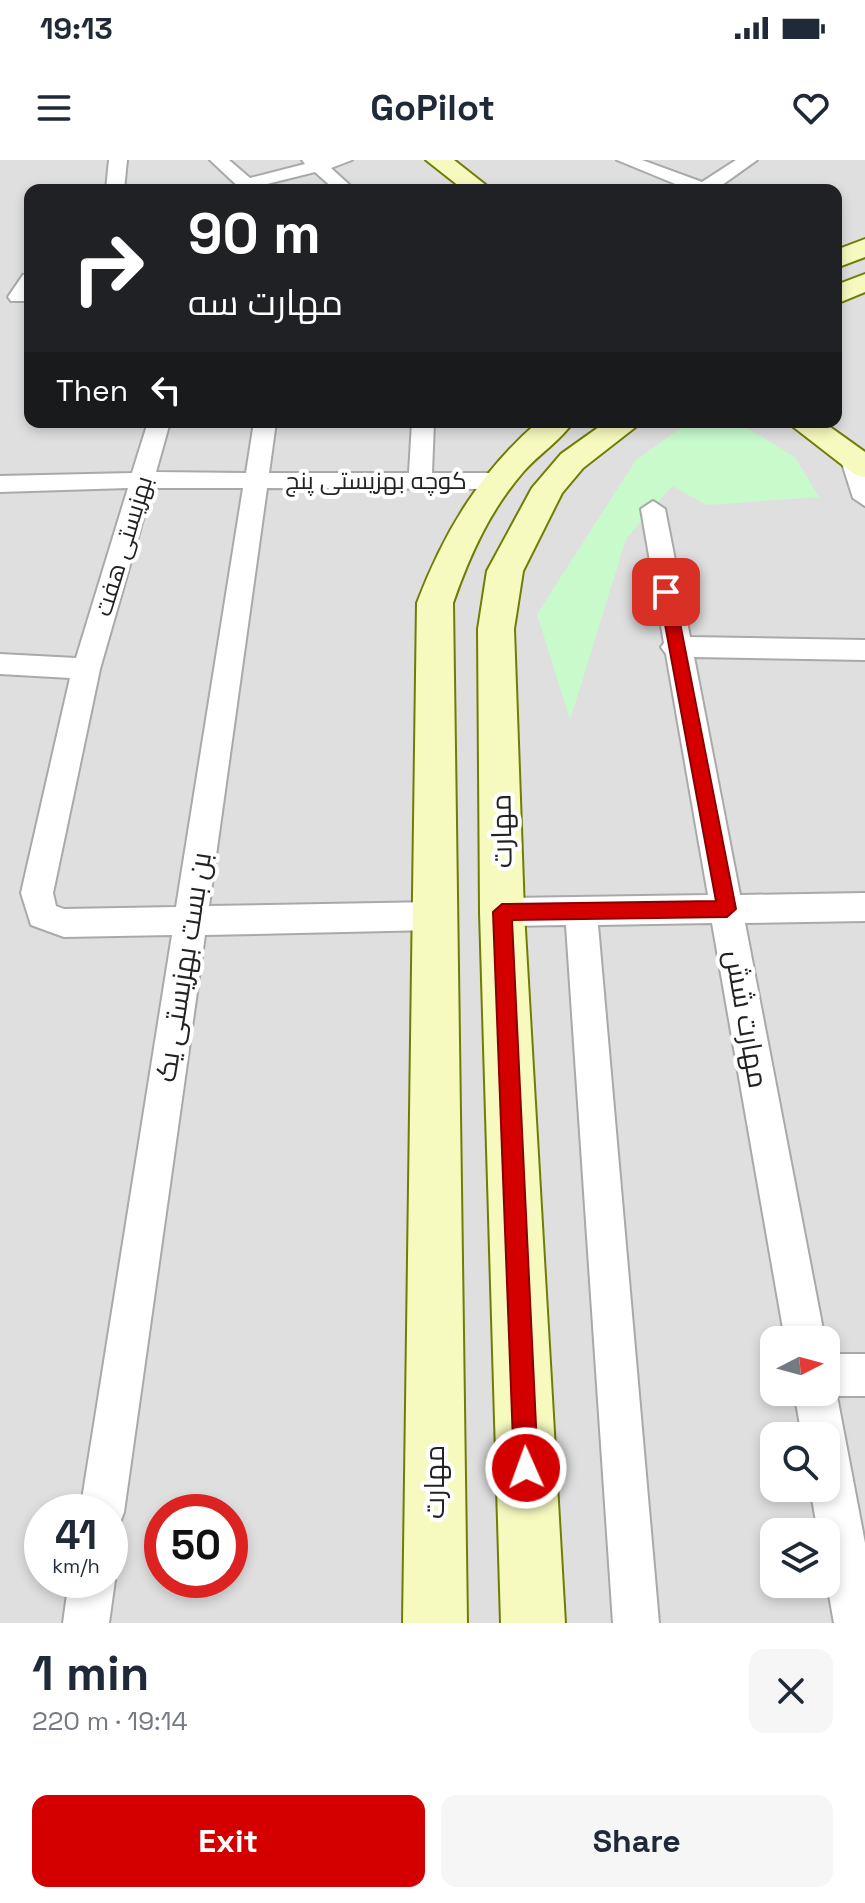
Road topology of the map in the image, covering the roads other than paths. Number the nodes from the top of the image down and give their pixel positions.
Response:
1 (118, 160) edge
2 (219, 160) edge
3 (343, 160) edge
4 (438, 160) edge
5 (626, 160) edge
6 (748, 160) edge
7 (314, 163) edge
8 (116, 184) edge
9 (246, 184) edge
10 (257, 184) edge
11 (339, 184) edge
12 (472, 184) edge
13 (691, 184) edge
14 (712, 184) edge
15 (865, 247) edge
16 (842, 257) edge
17 (865, 282) edge
18 (842, 293) edge
19 (157, 428) edge
20 (264, 428) edge
21 (423, 428) edge
22 (551, 428) edge
23 (618, 428) edge
24 (811, 428) edge
25 (858, 462) edge
26 (257, 479) junction
27 (144, 480) junction
28 (420, 480) junction
29 (495, 481) junction
30 (0, 484) edge
31 (865, 498) edge
32 (653, 509) dead end
33 (675, 647) junction
34 (865, 650) edge
35 (0, 664) edge
36 (86, 669) junction
37 (865, 907) edge
38 (727, 909) junction
39 (581, 911) junction
40 (502, 912) junction
41 (434, 916) junction
42 (191, 922) junction
43 (802, 1326) edge
44 (840, 1375) edge
45 (865, 1375) edge
46 (105, 1494) edge
47 (835, 1502) edge
48 (89, 1598) edge
49 (86, 1623) edge
50 (435, 1623) edge
51 (533, 1623) edge
52 (636, 1623) edge
53 (857, 1623) edge

1 - 8 street
2 - 9 street
3 - 7 street
4 - 12 main road
5 - 13 street
6 - 14 street
7 - 10 street
7 - 11 street
15 - 16 main road
17 - 18 main road
19 - 27 street, بهزیستی هفت
20 - 26 street, بن بست بهزیستی یک
21 - 28 street
22 - 29 main road, مهارت
23 - 40 main road, مهارت
24 - 25 main road
25 - 31 street
26 - 27 street, کوچه بهزیستی پنج
26 - 28 street, کوچه بهزیستی پنج
26 - 42 street, بن بست بهزیستی یک
27 - 30 street, کوچه بهزیستی پنج
27 - 36 street, بهزیستی هفت
28 - 29 street, کوچه بهزیستی پنج
29 - 41 main road, مهارت
32 - 33 street, مهارت شش
33 - 34 street
33 - 38 street, مهارت شش
35 - 36 street
36 - 42 street, بهزیستی هفت
37 - 38 street
38 - 39 street
38 - 43 street, مهارت شش
39 - 40 street
39 - 52 street
40 - 41 main road
40 - 51 main road, مهارت
41 - 42 street
41 - 50 main road, مهارت
42 - 46 street, بن بست بهزیستی یک
44 - 45 street
47 - 53 street
48 - 49 street

